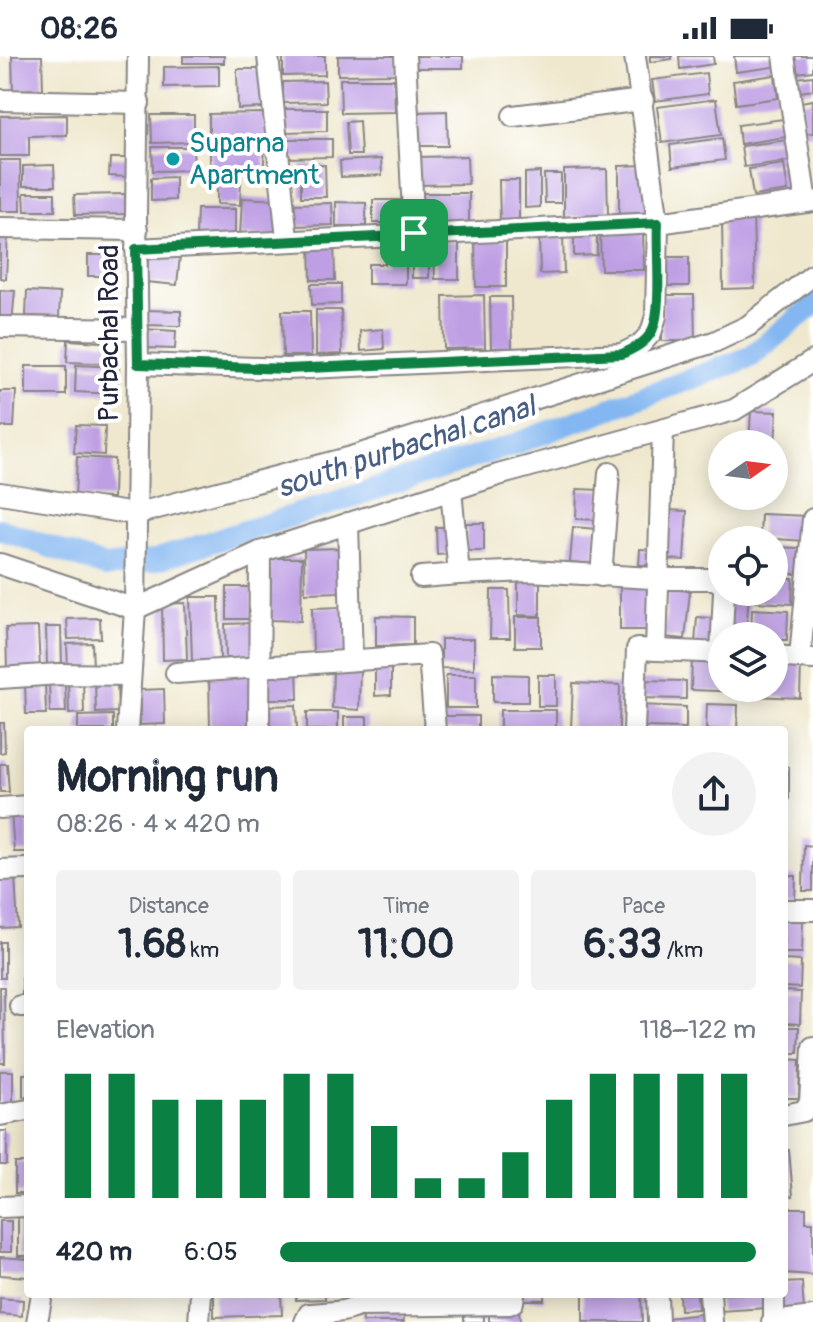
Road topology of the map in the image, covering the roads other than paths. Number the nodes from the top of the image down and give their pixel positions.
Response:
1 (138, 56) edge
2 (268, 56) edge
3 (405, 56) edge
4 (635, 56) edge
5 (784, 56) edge
6 (0, 100) edge
7 (643, 100) junction
8 (139, 103) junction
9 (513, 116) dead end
10 (806, 147) edge
11 (810, 202) edge
12 (658, 223) junction
13 (0, 228) edge
14 (414, 233) junction
15 (287, 239) junction
16 (136, 240) junction
17 (813, 275) edge
18 (0, 327) edge
19 (138, 329) junction
20 (813, 361) edge
21 (138, 364) junction
22 (663, 430) junction
23 (609, 473) dead end
24 (451, 490) junction
25 (0, 493) edge
26 (813, 519) edge
27 (134, 523) junction
28 (348, 523) junction
29 (260, 552) junction
30 (0, 564) edge
31 (459, 574) junction
32 (601, 576) junction
33 (421, 577) dead end
34 (659, 579) junction
35 (708, 579) edge
36 (135, 609) junction
37 (656, 650) junction
38 (708, 652) edge
39 (806, 658) edge
40 (352, 660) junction
41 (260, 666) junction
42 (176, 673) dead end
43 (130, 675) junction
44 (0, 678) edge
45 (127, 726) edge
46 (259, 726) edge
47 (435, 726) edge
48 (634, 726) edge
49 (24, 806) edge
50 (0, 808) edge
51 (24, 869) edge
52 (0, 870) edge
53 (788, 910) edge
54 (813, 910) edge
55 (813, 1047) edge
56 (24, 1111) edge
57 (788, 1114) edge
58 (0, 1115) edge
59 (24, 1206) edge
60 (0, 1207) edge
61 (41, 1298) edge
62 (201, 1298) edge
63 (514, 1298) edge
64 (657, 1298) edge
65 (710, 1298) edge
66 (774, 1298) edge
67 (366, 1300) edge
68 (813, 1317) edge
69 (37, 1322) edge
70 (199, 1322) edge
71 (305, 1322) edge
72 (658, 1322) edge
73 (712, 1322) edge
74 (773, 1322) edge

1 - 8 street, Purbachal Road
2 - 15 street
3 - 14 street
4 - 7 street
5 - 10 street
6 - 8 street
7 - 9 street
7 - 12 street
8 - 16 street, Purbachal Road
10 - 11 street
11 - 12 street
12 - 14 street
12 - 21 street
13 - 16 street
14 - 15 street
15 - 16 street
16 - 19 street, Purbachal Road
17 - 27 street
18 - 19 street
19 - 21 street, Purbachal Road
20 - 22 street
21 - 27 street, Purbachal Road
22 - 24 street
22 - 34 street
23 - 32 street
24 - 28 street
24 - 31 street
25 - 27 street
26 - 39 street
27 - 36 street, Purbachal Road
28 - 29 street
28 - 40 street
29 - 36 street
29 - 41 street
30 - 36 street
31 - 32 street
31 - 33 street
32 - 34 street
34 - 35 street
34 - 37 street
36 - 43 street, Purbachal Road
37 - 38 street
37 - 48 street
40 - 41 street
40 - 47 street
41 - 42 street
41 - 46 street
43 - 44 street
43 - 45 street, Purbachal Road
49 - 50 street
51 - 52 street
53 - 54 street
55 - 57 street
56 - 58 street
59 - 60 street
61 - 69 street
62 - 70 street
63 - 67 street
64 - 72 street
65 - 73 street
66 - 74 street
67 - 71 street
68 - 74 street

